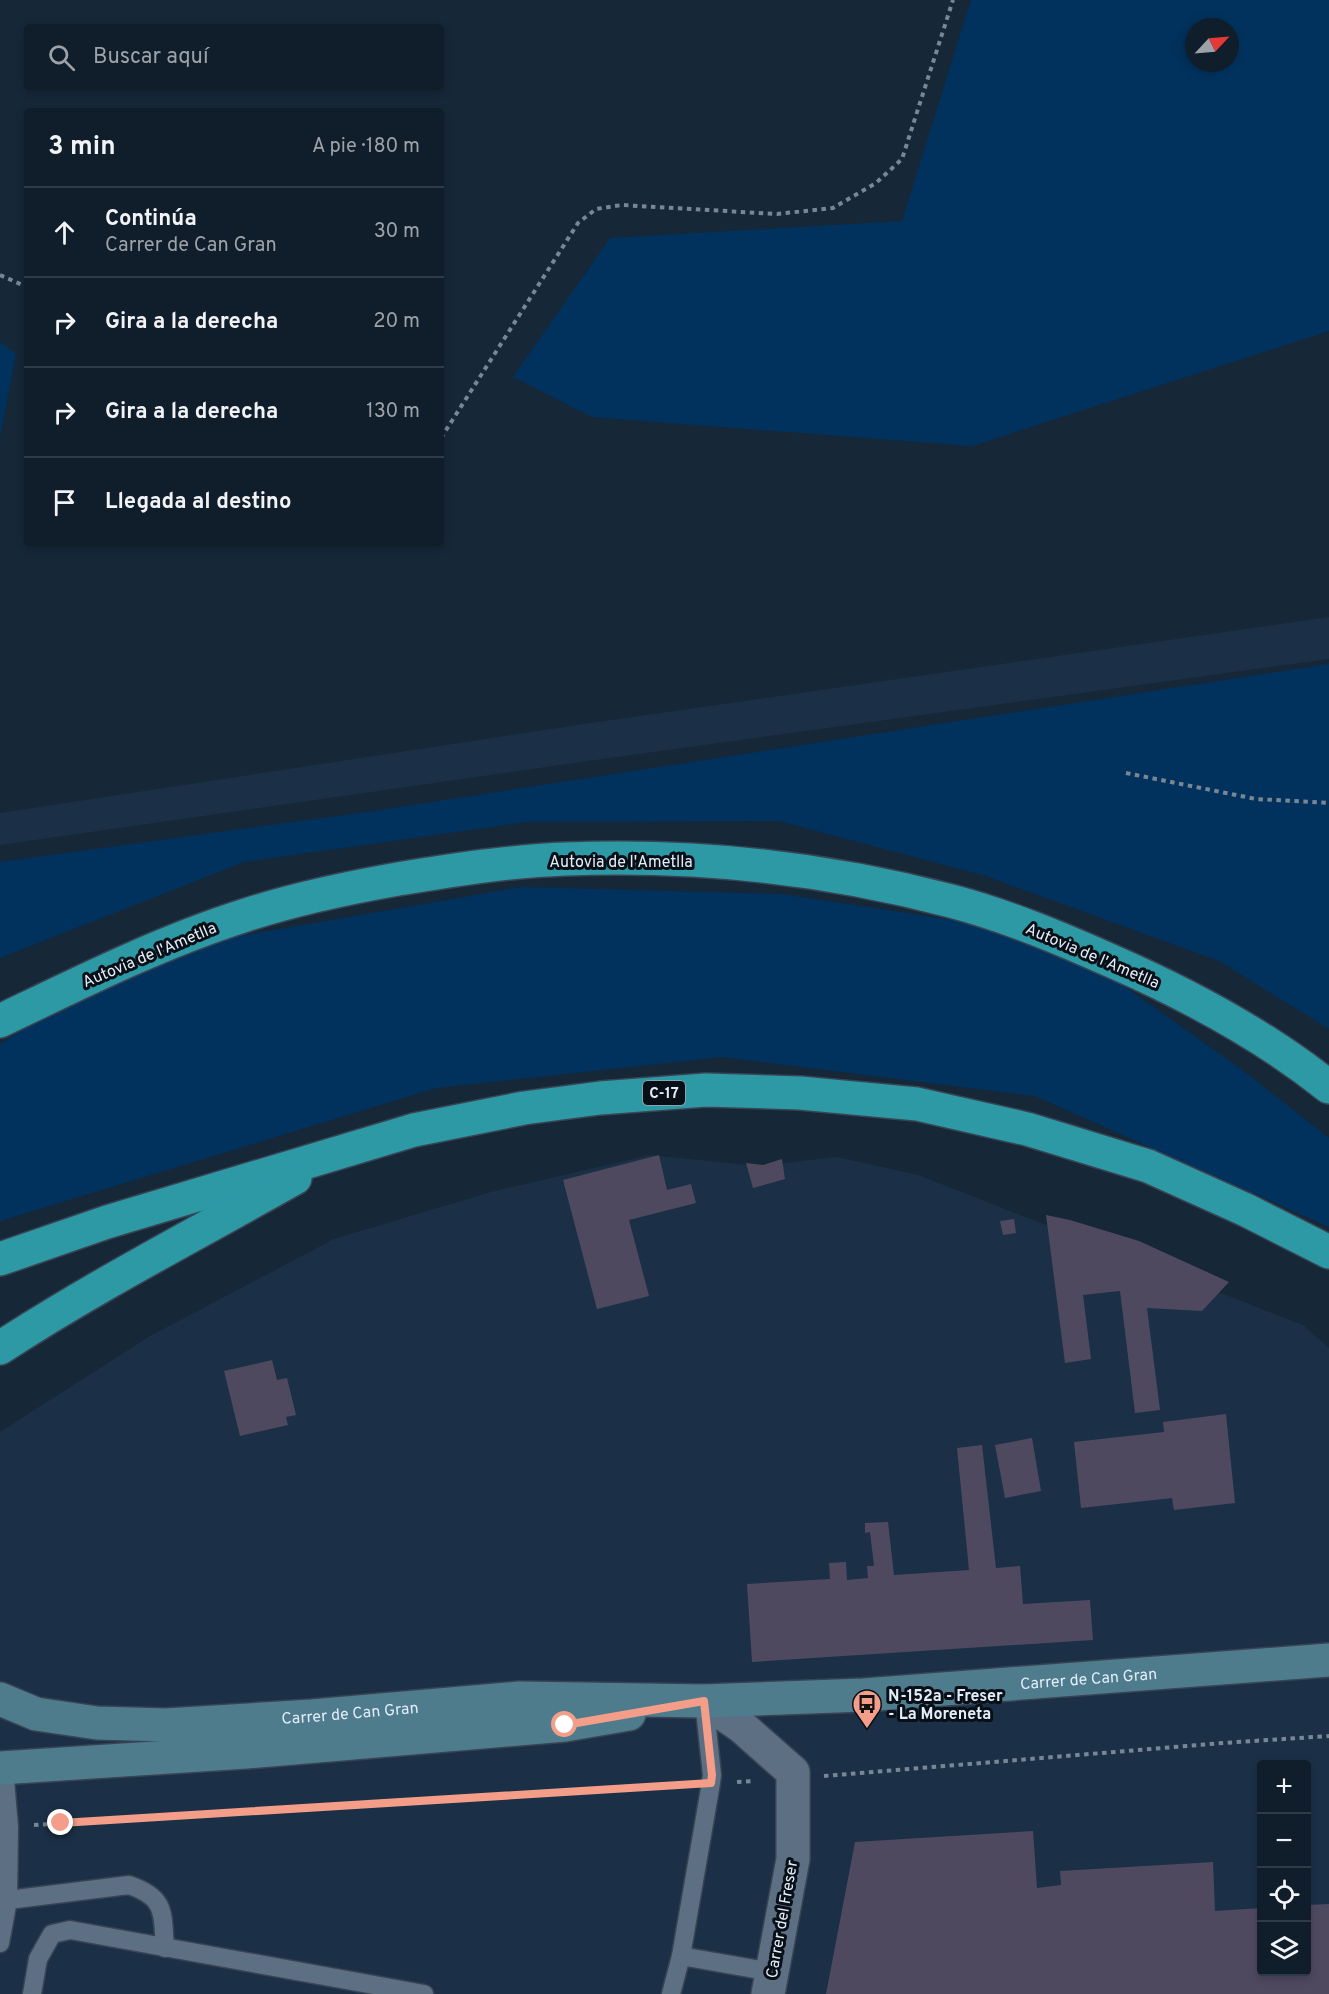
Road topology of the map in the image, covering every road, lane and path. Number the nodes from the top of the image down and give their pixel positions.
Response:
1 (953, 0) edge
2 (0, 276) edge
3 (24, 286) edge
4 (444, 433) edge
5 (1126, 773) dead end
6 (1329, 803) edge
7 (0, 1021) edge
8 (1266, 1043) junction
9 (1329, 1082) edge
10 (1329, 1087) edge
11 (349, 1148) junction
12 (1329, 1252) edge
13 (0, 1259) edge
14 (0, 1348) edge
15 (1329, 1660) edge
16 (0, 1699) edge
17 (704, 1701) junction
18 (1329, 1736) edge
19 (2, 1768) edge
20 (843, 1774) dead end
21 (738, 1782) dead end
22 (711, 1783) junction
23 (9, 1827) junction
24 (8, 1900) junction
25 (0, 1943) edge
26 (165, 1948) junction
27 (681, 1956) junction
28 (770, 1983) edge
29 (32, 1994) edge
30 (424, 1994) edge
31 (671, 1994) edge

1 - 4 path
2 - 3 path
5 - 6 path
7 - 8 highway, Autovia de l'Ametlla
8 - 9 highway
8 - 10 highway, Autovia de l'Ametlla
11 - 12 highway, C-17
11 - 13 highway, C-17
11 - 14 highway
15 - 17 main road, Carrer de Can Gran
16 - 17 main road, Carrer de Can Gran
17 - 19 main road, Carrer de Can Gran
17 - 22 lane
17 - 28 street, Carrer del Freser
18 - 20 path
19 - 23 lane
21 - 22 path
22 - 23 path
22 - 27 lane
23 - 24 lane
24 - 25 lane
24 - 26 lane
26 - 29 lane
26 - 30 lane
27 - 28 lane
27 - 31 lane

